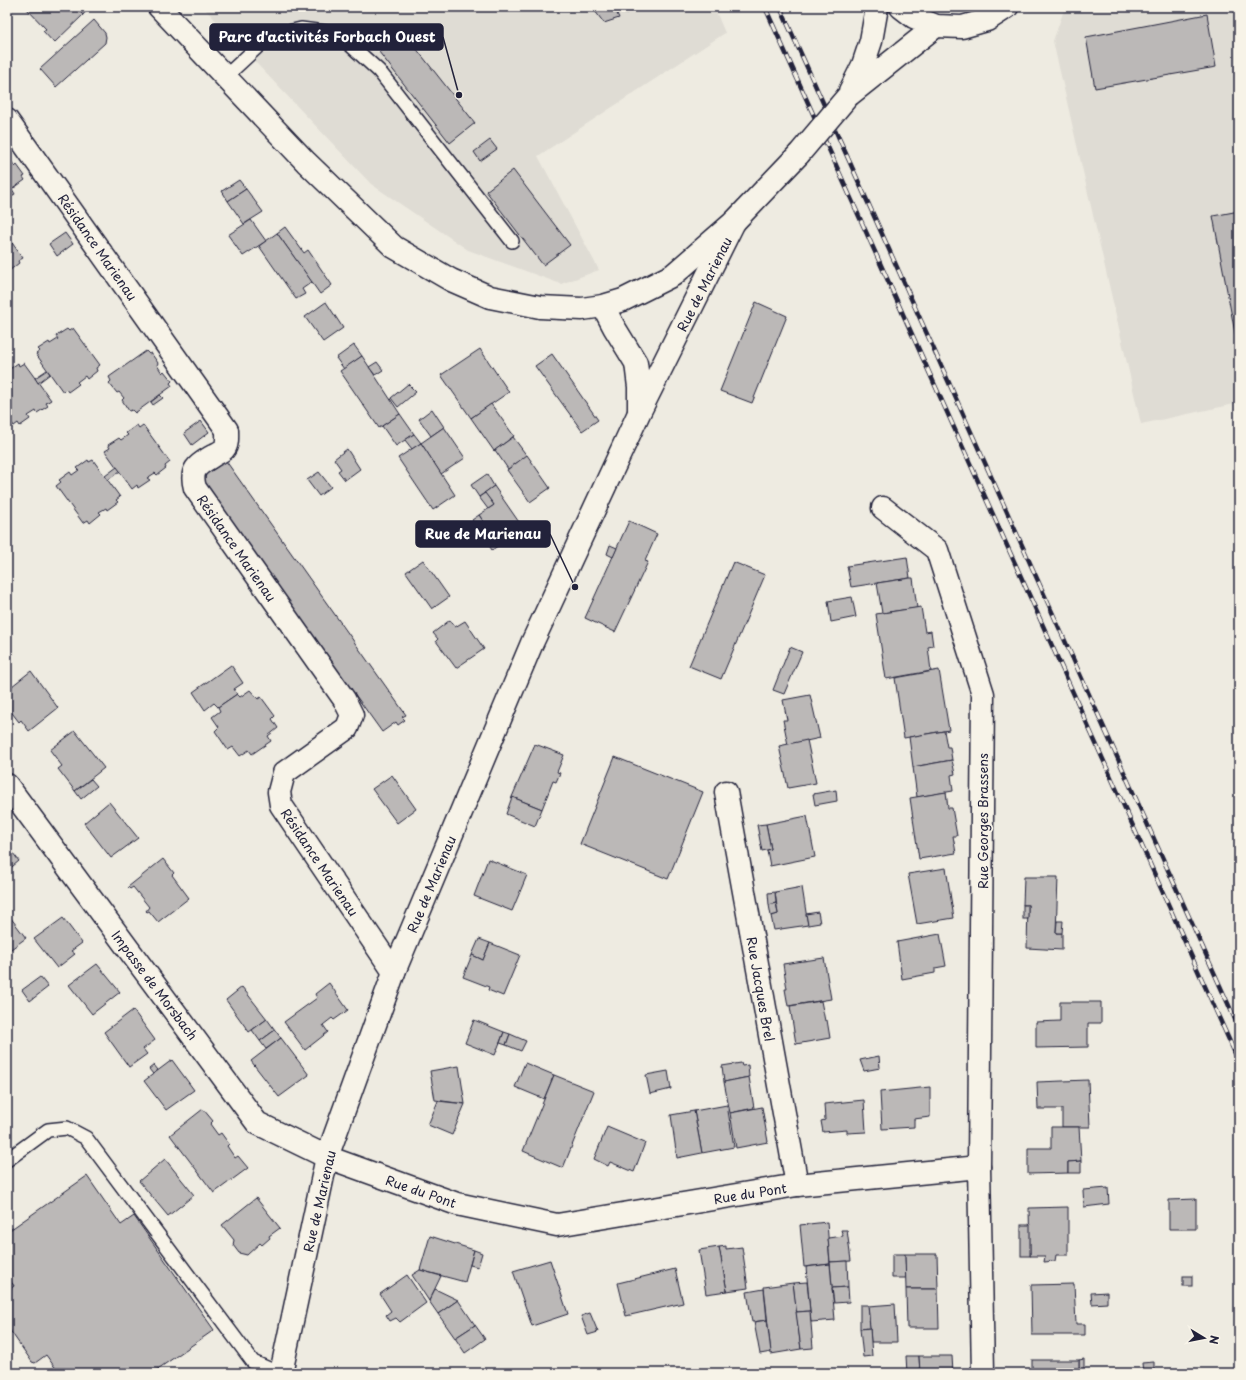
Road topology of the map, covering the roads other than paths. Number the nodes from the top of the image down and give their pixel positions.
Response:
1 (159, 7) edge
2 (877, 7) edge
3 (901, 7) edge
4 (1007, 7) edge
5 (936, 26) junction
6 (225, 77) junction
7 (848, 96) junction
8 (7, 120) edge
9 (734, 222) junction
10 (512, 242) dead end
11 (603, 306) junction
12 (639, 413) junction
13 (883, 508) dead end
14 (7, 785) edge
15 (726, 792) dead end
16 (394, 972) junction
17 (327, 1157) junction
18 (7, 1160) edge
19 (979, 1167) junction
20 (797, 1185) junction
21 (280, 1373) edge
22 (983, 1373) edge

1 - 6 street
2 - 7 street
3 - 5 street
4 - 5 street
5 - 7 street
6 - 10 lane
6 - 11 street
7 - 9 street, bridge
8 - 16 street, Résidance Marienau
9 - 11 street
9 - 12 street, Rue de Marienau
11 - 12 street
12 - 16 street, Rue de Marienau
13 - 19 street, Rue Georges Brassens
14 - 17 street, Impasse de Morsbach
15 - 20 street, Rue Jacques Brel
16 - 17 street, Rue de Marienau
17 - 20 street, Rue du Pont
17 - 21 street, Rue de Marienau
18 - 21 lane
19 - 20 street, Rue du Pont
19 - 22 street

